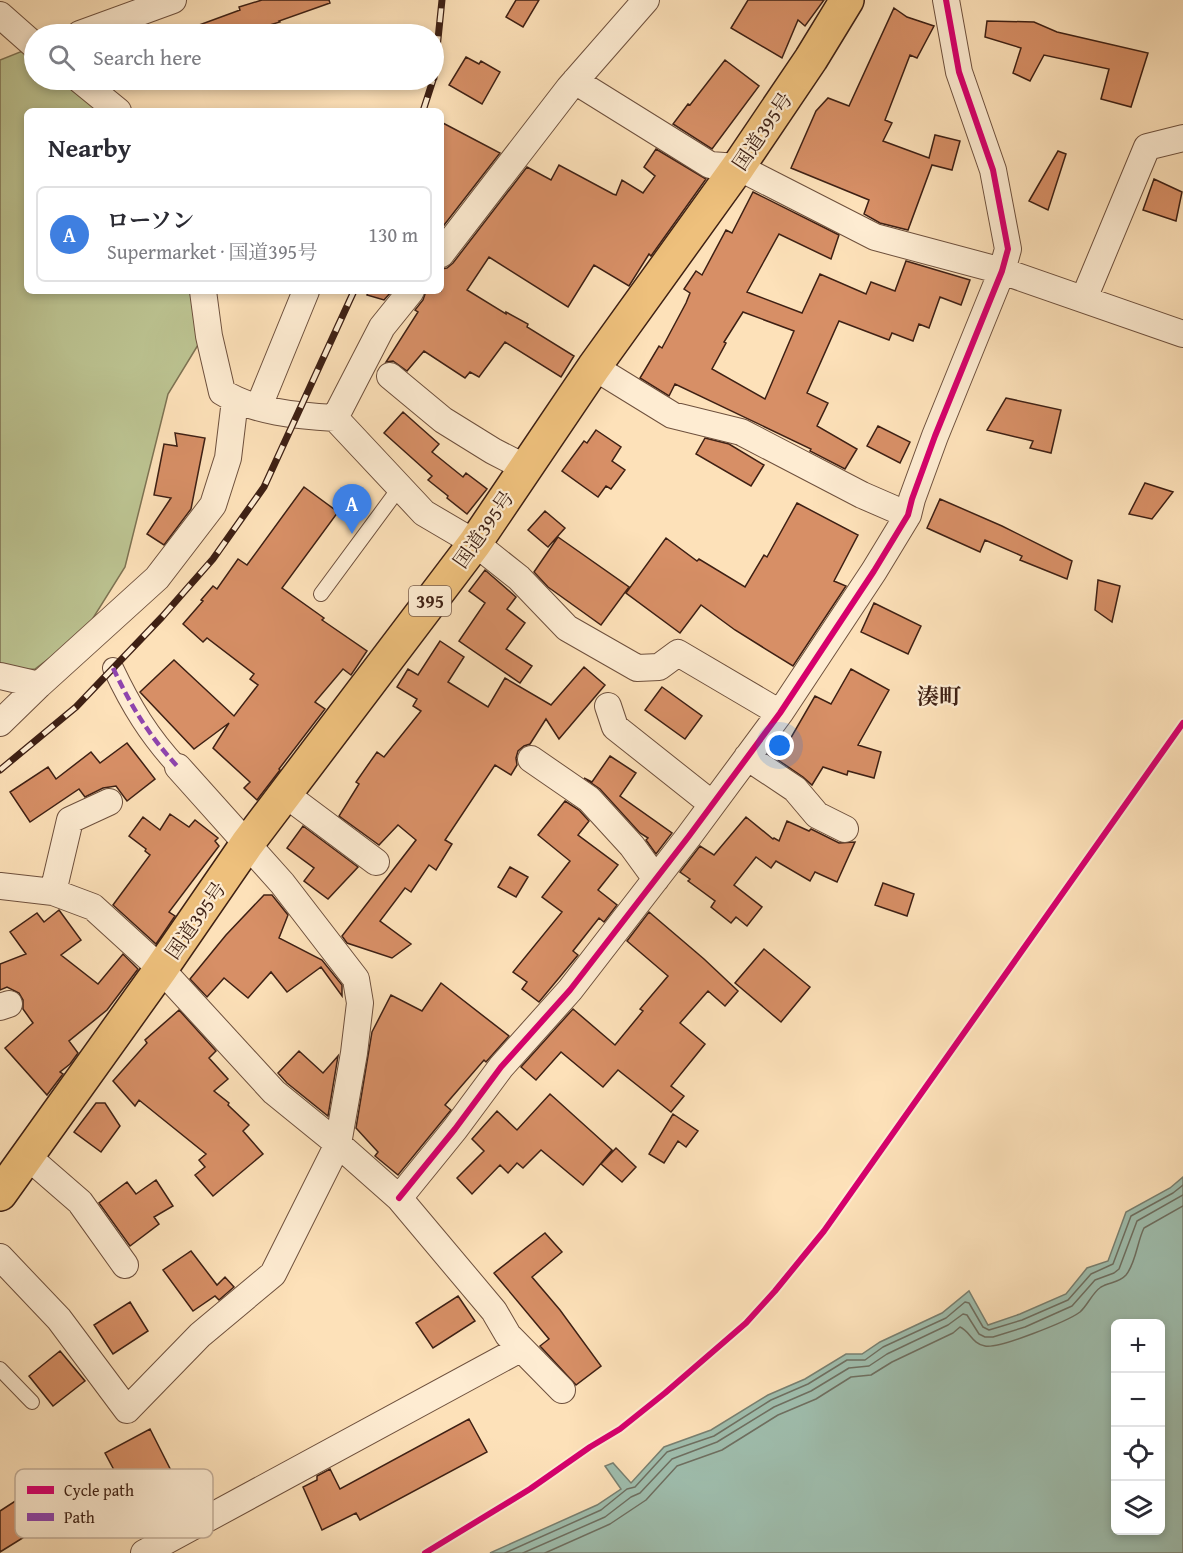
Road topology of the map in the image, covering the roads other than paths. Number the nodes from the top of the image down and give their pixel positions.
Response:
1 (174, 0) edge
2 (646, 0) edge
3 (847, 0) edge
4 (946, 0) edge
5 (0, 15) edge
6 (108, 24) edge
7 (24, 36) edge
8 (575, 81) junction
9 (92, 90) edge
10 (113, 108) edge
11 (1183, 138) edge
12 (738, 167) junction
13 (444, 250) edge
14 (1002, 272) junction
15 (203, 294) edge
16 (305, 294) edge
17 (409, 294) edge
18 (1085, 296) dead end
19 (1183, 334) edge
20 (594, 367) junction
21 (390, 376) dead end
22 (235, 400) junction
23 (259, 406) junction
24 (335, 418) junction
25 (526, 468) junction
26 (400, 487) junction
27 (908, 515) junction
28 (475, 543) junction
29 (321, 594) dead end
30 (113, 668) dead end
31 (0, 676) edge
32 (39, 686) junction
33 (608, 706) dead end
34 (780, 713) junction
35 (0, 723) edge
36 (747, 757) junction
37 (531, 759) dead end
38 (178, 766) joint
39 (285, 794) junction
40 (109, 802) dead end
41 (712, 804) junction
42 (845, 829) dead end
43 (248, 844) junction
44 (376, 861) dead end
45 (656, 879) junction
46 (0, 886) edge
47 (53, 892) junction
48 (161, 969) junction
49 (338, 1144) junction
50 (27, 1156) junction
51 (0, 1194) edge
52 (399, 1198) junction
53 (0, 1257) edge
54 (125, 1265) dead end
55 (520, 1349) junction
56 (0, 1369) edge
57 (562, 1390) dead end
58 (32, 1402) dead end
59 (213, 1516) edge
60 (172, 1538) edge
61 (144, 1553) edge

1 - 6 street
2 - 8 street
3 - 12 highway, 国道395号 / 395
4 - 14 street
5 - 7 street
8 - 12 street
8 - 13 street
9 - 10 street
11 - 18 street
12 - 14 street
12 - 20 highway, 国道395号 / 395
14 - 19 street
14 - 27 street
15 - 22 street
16 - 23 street
17 - 24 street
20 - 25 highway, 国道395号 / 395
20 - 27 street
21 - 25 street
22 - 23 street
22 - 32 street
23 - 24 street
24 - 26 street
25 - 28 highway, 国道395号 / 395
26 - 28 street
26 - 29 lane
27 - 34 street
28 - 34 street
28 - 39 highway, 国道395号 / 395
30 - 38 street
31 - 32 street
32 - 35 street
33 - 41 street
34 - 36 street
36 - 41 street
36 - 42 street
37 - 45 street
38 - 43 street
39 - 43 highway, 国道395号 / 395
39 - 44 street
40 - 47 street
41 - 45 street
43 - 48 highway, 国道395号 / 395
43 - 49 street
45 - 52 street
46 - 47 street
47 - 48 street
48 - 49 street
48 - 50 highway, 国道395号 / 395
49 - 52 street
49 - 53 street
50 - 51 highway, 国道395号 / 395
50 - 54 street
52 - 55 street
55 - 57 street
55 - 59 street
56 - 58 lane
60 - 61 street

